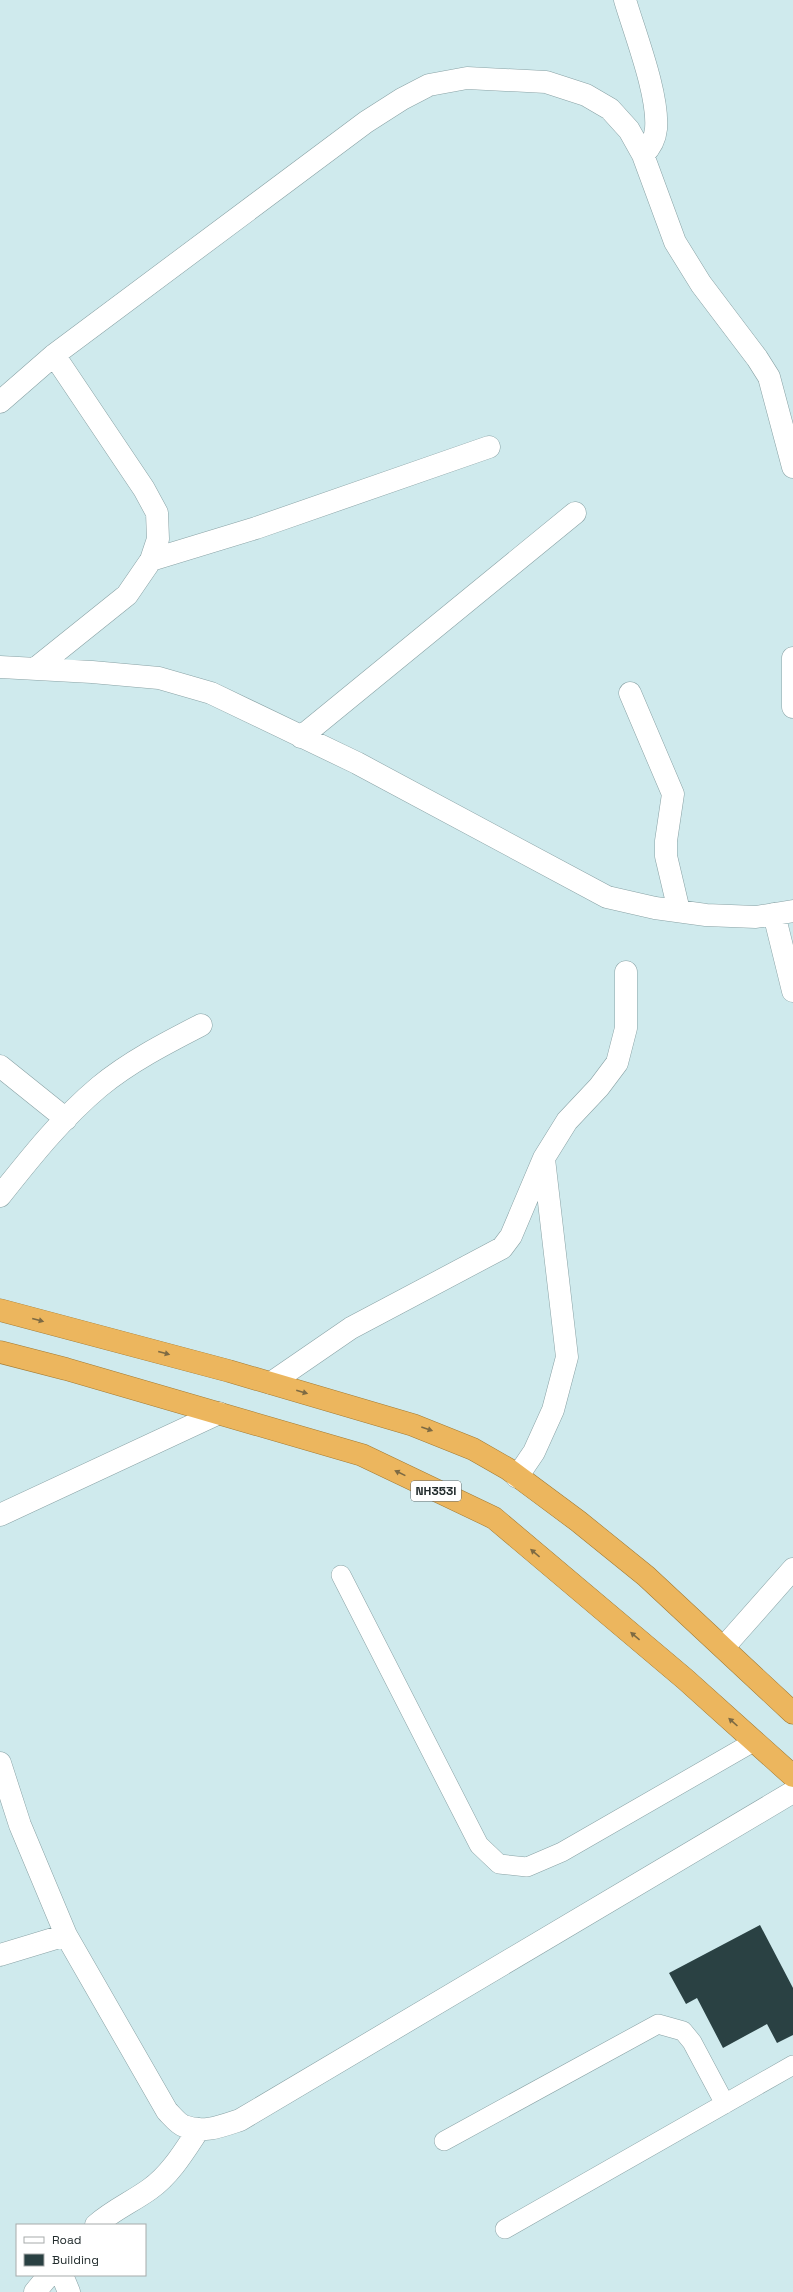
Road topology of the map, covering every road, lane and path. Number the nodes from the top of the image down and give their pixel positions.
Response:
1 (625, 0) edge
2 (643, 156) junction
3 (54, 355) junction
4 (0, 402) edge
5 (489, 447) dead end
6 (793, 467) edge
7 (575, 513) dead end
8 (151, 560) junction
9 (793, 658) edge
10 (0, 667) edge
11 (36, 668) junction
12 (630, 693) dead end
13 (793, 708) edge
14 (301, 737) junction
15 (679, 911) junction
16 (784, 913) edge
17 (626, 972) dead end
18 (793, 991) edge
19 (201, 1025) dead end
20 (0, 1066) edge
21 (66, 1119) junction
22 (544, 1158) junction
23 (0, 1196) edge
24 (0, 1310) edge
25 (0, 1352) edge
26 (271, 1383) junction
27 (219, 1413) junction
28 (517, 1477) junction
29 (0, 1515) edge
30 (793, 1569) edge
31 (341, 1575) dead end
32 (724, 1648) junction
33 (793, 1713) edge
34 (755, 1741) junction
35 (0, 1763) edge
36 (793, 1776) edge
37 (793, 1792) edge
38 (66, 1935) junction
39 (0, 1955) edge
40 (793, 2065) edge
41 (725, 2104) junction
42 (199, 2129) junction
43 (444, 2141) dead end
44 (97, 2224) edge
45 (505, 2230) dead end
46 (48, 2276) edge
47 (62, 2276) edge
48 (35, 2292) edge
49 (69, 2292) edge

1 - 2 street
2 - 3 street
2 - 6 street
3 - 4 street
3 - 8 street
5 - 8 street
7 - 14 street
8 - 11 street
9 - 13 street
10 - 11 street
11 - 14 street
12 - 15 street
14 - 15 street
15 - 16 street
16 - 18 street
17 - 22 street
19 - 21 street
20 - 21 street
21 - 23 street
22 - 26 street
22 - 28 street
24 -> 26 highway
25 - 27 highway, NH353I
26 -> 28 highway
27 - 29 street
34 -> 27 highway, NH353I
28 - 32 highway
30 - 32 street
31 - 34 lane
32 - 33 highway
34 - 36 highway, NH353I
35 - 38 street
37 - 42 street
38 - 39 street
38 - 42 street
40 - 41 lane
41 - 43 lane
41 - 45 lane
42 - 44 street
46 - 48 street
47 - 49 street

